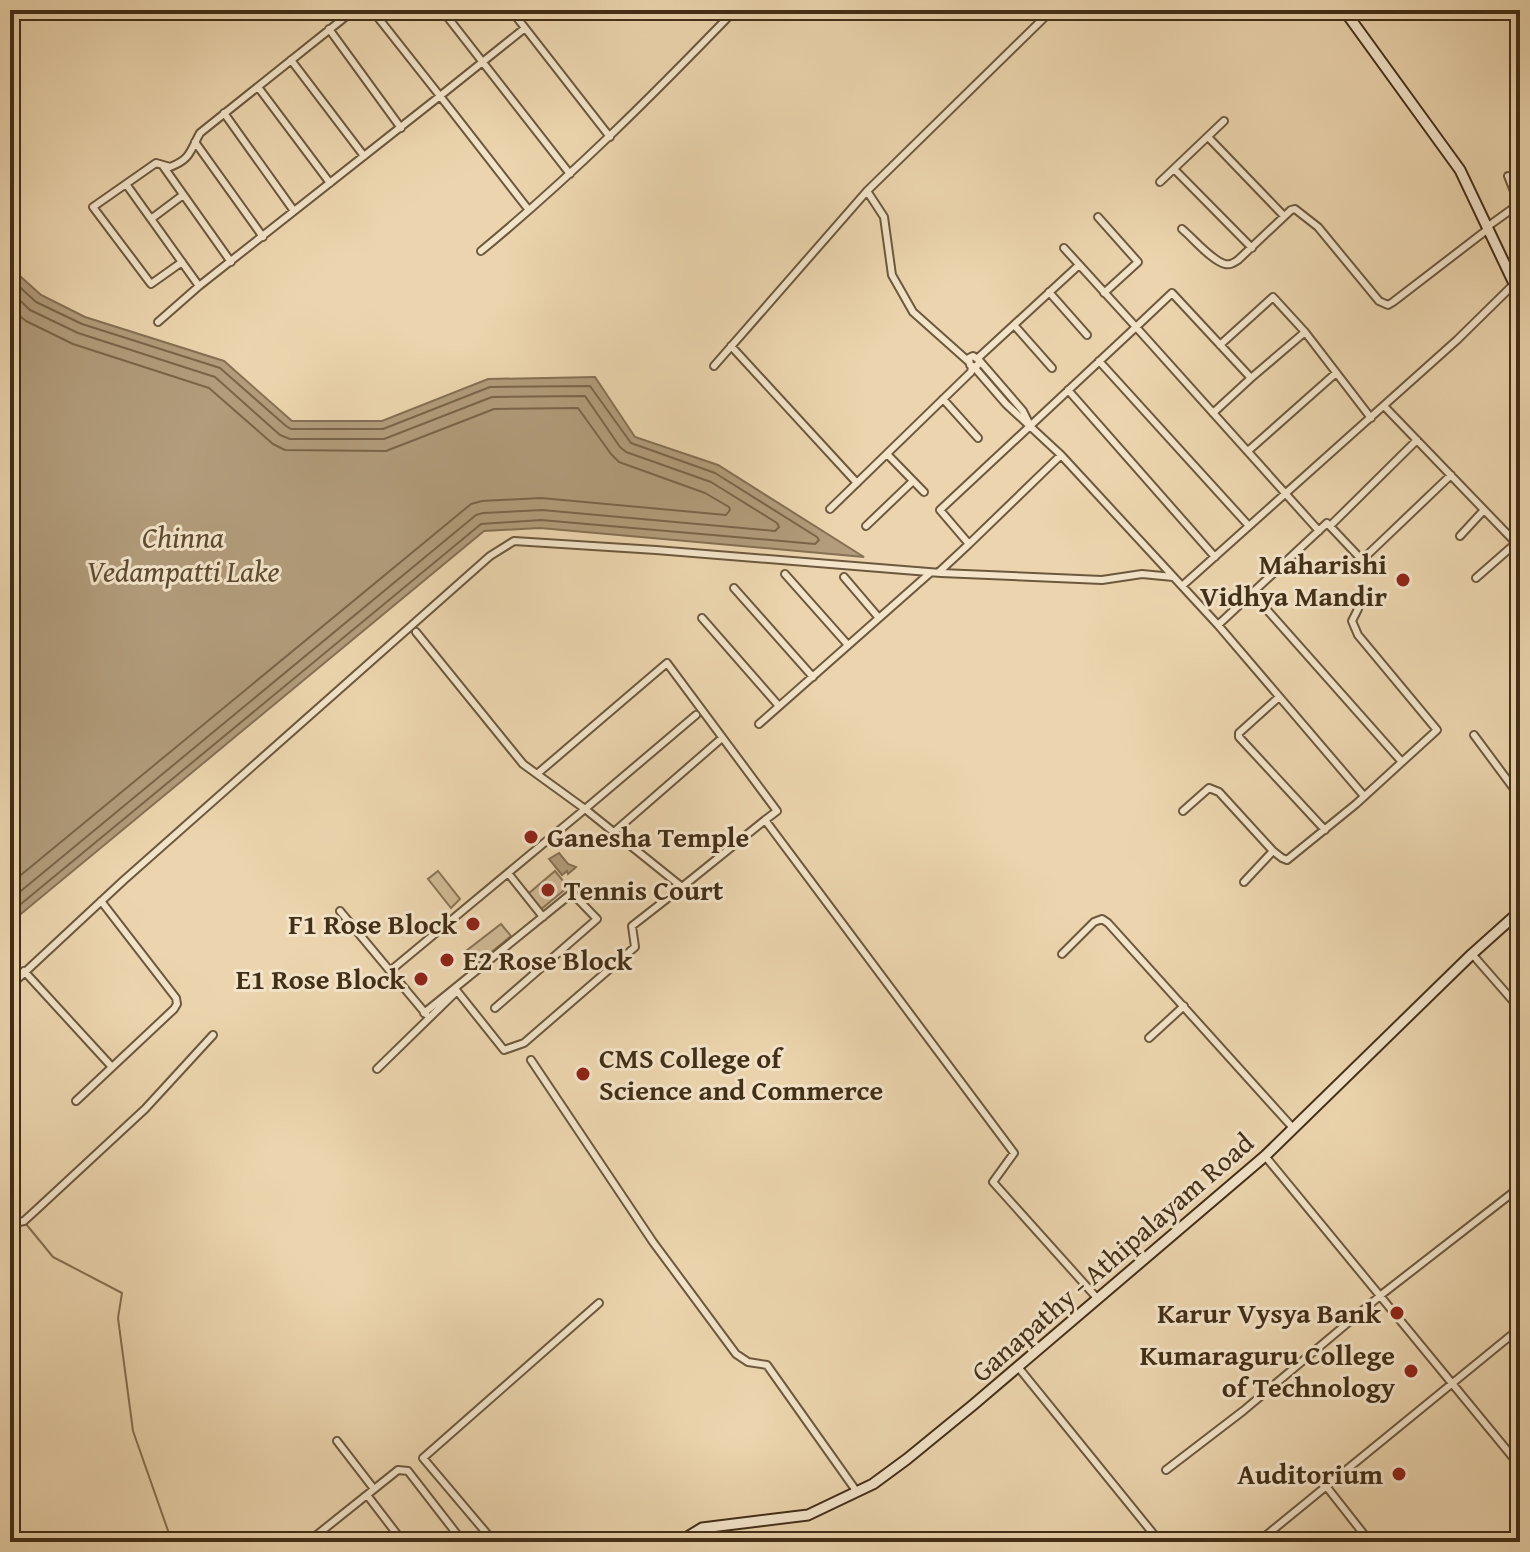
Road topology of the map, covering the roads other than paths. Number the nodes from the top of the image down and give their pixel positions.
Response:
1 (354, 10) edge
2 (372, 10) edge
3 (442, 10) edge
4 (511, 10) edge
5 (735, 10) edge
6 (1052, 10) edge
7 (1344, 10) edge
8 (525, 28) junction
9 (329, 29) junction
10 (291, 60) junction
11 (482, 62) junction
12 (258, 87) junction
13 (440, 96) junction
14 (224, 113) junction
15 (1224, 121) dead end
16 (401, 128) junction
17 (610, 137) junction
18 (1208, 137) junction
19 (195, 142) junction
20 (364, 156) junction
21 (163, 166) junction
22 (1174, 169) junction
23 (570, 174) junction
24 (1508, 176) dead end
25 (1160, 182) dead end
26 (330, 183) junction
27 (126, 184) junction
28 (867, 191) junction
29 (183, 195) junction
30 (528, 209) junction
31 (294, 211) junction
32 (1284, 216) junction
33 (1098, 217) dead end
34 (151, 219) junction
35 (1487, 228) junction
36 (1182, 229) dead end
37 (263, 237) junction
38 (1064, 248) dead end
39 (1252, 248) junction
40 (481, 251) dead end
41 (182, 262) junction
42 (231, 262) junction
43 (1079, 265) junction
44 (1514, 284) junction
45 (199, 286) junction
46 (1049, 292) junction
47 (1104, 293) junction
48 (1520, 296) edge
49 (158, 322) dead end
50 (1014, 325) junction
51 (1136, 327) junction
52 (1305, 332) junction
53 (1087, 335) dead end
54 (1220, 345) junction
55 (731, 346) junction
56 (978, 359) junction
57 (1099, 361) junction
58 (971, 365) junction
59 (714, 366) dead end
60 (1052, 368) dead end
61 (1336, 373) junction
62 (1251, 378) junction
63 (1068, 390) junction
64 (943, 399) junction
65 (1384, 406) junction
66 (1213, 413) junction
67 (1371, 418) junction
68 (1030, 426) junction
69 (978, 438) dead end
70 (1417, 440) junction
71 (1248, 451) junction
72 (887, 454) junction
73 (1061, 455) junction
74 (1451, 475) junction
75 (913, 481) junction
76 (857, 483) junction
77 (924, 492) dead end
78 (1286, 493) junction
79 (830, 509) dead end
80 (1484, 510) junction
81 (866, 526) dead end
82 (1249, 526) junction
83 (1330, 526) junction
84 (1319, 531) junction
85 (1460, 536) dead end
86 (1518, 542) edge
87 (969, 544) junction
88 (1215, 557) junction
89 (934, 572) junction
90 (785, 574) dead end
91 (844, 577) dead end
92 (1173, 577) junction
93 (1476, 578) dead end
94 (1182, 586) junction
95 (734, 588) dead end
96 (1252, 593) junction
97 (1358, 609) dead end
98 (702, 618) dead end
99 (879, 618) junction
100 (1218, 625) junction
101 (416, 632) dead end
102 (848, 645) junction
103 (813, 677) junction
104 (1279, 697) junction
105 (779, 706) junction
106 (696, 715) dead end
107 (759, 724) dead end
108 (1474, 735) dead end
109 (722, 738) junction
110 (1402, 762) junction
111 (537, 774) junction
112 (1364, 796) junction
113 (1520, 797) edge
114 (585, 809) junction
115 (1183, 811) dead end
116 (765, 820) junction
117 (1325, 830) junction
118 (614, 832) junction
119 (1273, 851) junction
120 (508, 873) junction
121 (1244, 882) dead end
122 (682, 887) junction
123 (101, 901) junction
124 (340, 911) dead end
125 (1520, 911) edge
126 (543, 917) junction
127 (1062, 954) dead end
128 (1472, 954) junction
129 (24, 971) junction
130 (390, 971) junction
131 (10, 986) edge
132 (1519, 1005) edge
133 (1184, 1006) junction
134 (495, 1008) dead end
135 (427, 1016) junction
136 (213, 1035) dead end
137 (1149, 1038) dead end
138 (531, 1060) dead end
139 (112, 1067) junction
140 (377, 1069) dead end
141 (76, 1101) dead end
142 (1293, 1128) junction
143 (1265, 1156) junction
144 (1520, 1187) edge
145 (12, 1224) edge
146 (1381, 1295) junction
147 (1097, 1298) junction
148 (599, 1303) dead end
149 (1520, 1328) edge
150 (1018, 1367) junction
151 (1453, 1383) junction
152 (337, 1441) dead end
153 (1520, 1466) edge
154 (1166, 1470) dead end
155 (1326, 1486) junction
156 (374, 1489) junction
157 (857, 1492) junction
158 (367, 1495) junction
159 (308, 1542) edge
160 (403, 1542) edge
161 (463, 1542) edge
162 (494, 1542) edge
163 (679, 1542) edge
164 (1160, 1542) edge
165 (1258, 1542) edge
166 (1370, 1542) edge

1 - 9 street
2 - 13 street
3 - 11 street
4 - 8 street
5 - 17 street
6 - 28 street
7 - 35 main road
8 - 11 street
8 - 17 street
9 - 10 street
9 - 16 street
10 - 12 street
10 - 20 street
11 - 13 street
11 - 23 street
12 - 14 street
12 - 26 street
13 - 16 street
13 - 30 street
14 - 19 street
14 - 31 street
15 - 18 street
16 - 20 street
17 - 23 street
18 - 22 street
18 - 32 street
19 - 21 street
19 - 37 street
20 - 26 street
21 - 27 street
21 - 29 street
22 - 25 street
22 - 39 street
23 - 30 street
24 - 35 street
26 - 31 street
27 - 34 street
27 - 41 street
28 - 55 street
28 - 58 street
29 - 34 street
29 - 42 street
30 - 40 street
31 - 37 street
32 - 35 street
32 - 39 street
33 - 47 street
34 - 41 street
35 - 44 main road
36 - 39 street
37 - 42 street
38 - 43 street
41 - 45 street
42 - 45 street
43 - 46 street
43 - 47 street
44 - 48 main road
44 - 65 street
45 - 49 street
46 - 50 street
46 - 53 street
47 - 51 street
50 - 56 street
50 - 60 street
51 - 54 street
51 - 57 street
51 - 66 street
52 - 54 street
52 - 61 street
52 - 62 street
54 - 62 street
55 - 59 street
55 - 76 street
56 - 58 street
56 - 68 street
57 - 63 street
57 - 82 street
58 - 64 street
58 - 68 street
61 - 67 street
61 - 71 street
62 - 66 street
63 - 68 street
63 - 88 street
64 - 69 street
64 - 72 street
65 - 67 street
65 - 70 street
66 - 71 street
67 - 78 street
68 - 73 street
68 - 87 street
70 - 74 street
70 - 83 street
71 - 78 street
72 - 75 street
72 - 76 street
73 - 87 street
73 - 92 street
74 - 80 street
74 - 83 street
75 - 77 street
75 - 81 street
76 - 79 street
78 - 82 street
78 - 84 street
80 - 85 street
80 - 86 street
82 - 88 street
83 - 84 street
84 - 96 street
86 - 93 street
87 - 89 street
88 - 94 street
89 - 92 street
89 - 99 street
89 - 123 street
90 - 102 street
91 - 99 street
92 - 94 street
94 - 100 street
95 - 103 street
96 - 100 street
96 - 110 street
97 - 110 street
98 - 105 street
99 - 102 street
100 - 104 street
101 - 111 street
102 - 103 street
103 - 105 street
104 - 112 street
104 - 117 street
105 - 107 street
106 - 114 street
108 - 113 street
109 - 111 street
109 - 116 street
109 - 118 street
110 - 112 street
111 - 114 street
112 - 117 street
114 - 118 street
114 - 120 street
115 - 119 street
116 - 122 street
116 - 147 street
117 - 119 street
118 - 122 street
119 - 121 street
120 - 126 street
120 - 130 street
122 - 135 street
123 - 129 street
123 - 139 street
124 - 130 street
125 - 128 main road, Ganapathy - Athipalayam Road
126 - 134 street
126 - 135 street
127 - 133 street
128 - 132 street
128 - 142 main road, Ganapathy - Athipalayam Road
129 - 131 street
129 - 139 street
130 - 135 street
133 - 137 street
133 - 142 street
135 - 140 street
136 - 145 street
138 - 157 street
139 - 141 street
142 - 143 main road, Ganapathy - Athipalayam Road
143 - 146 street
143 - 147 main road, Ganapathy - Athipalayam Road
144 - 146 street
146 - 151 street
146 - 154 street
147 - 150 main road, Ganapathy - Athipalayam Road
148 - 162 street
149 - 151 street
150 - 157 main road, Ganapathy - Athipalayam Road
150 - 164 street
151 - 153 street
151 - 155 street
152 - 156 street
155 - 165 street
155 - 166 street
156 - 158 street
156 - 161 street
157 - 163 main road, Ganapathy - Athipalayam Road
158 - 159 street
158 - 160 street

